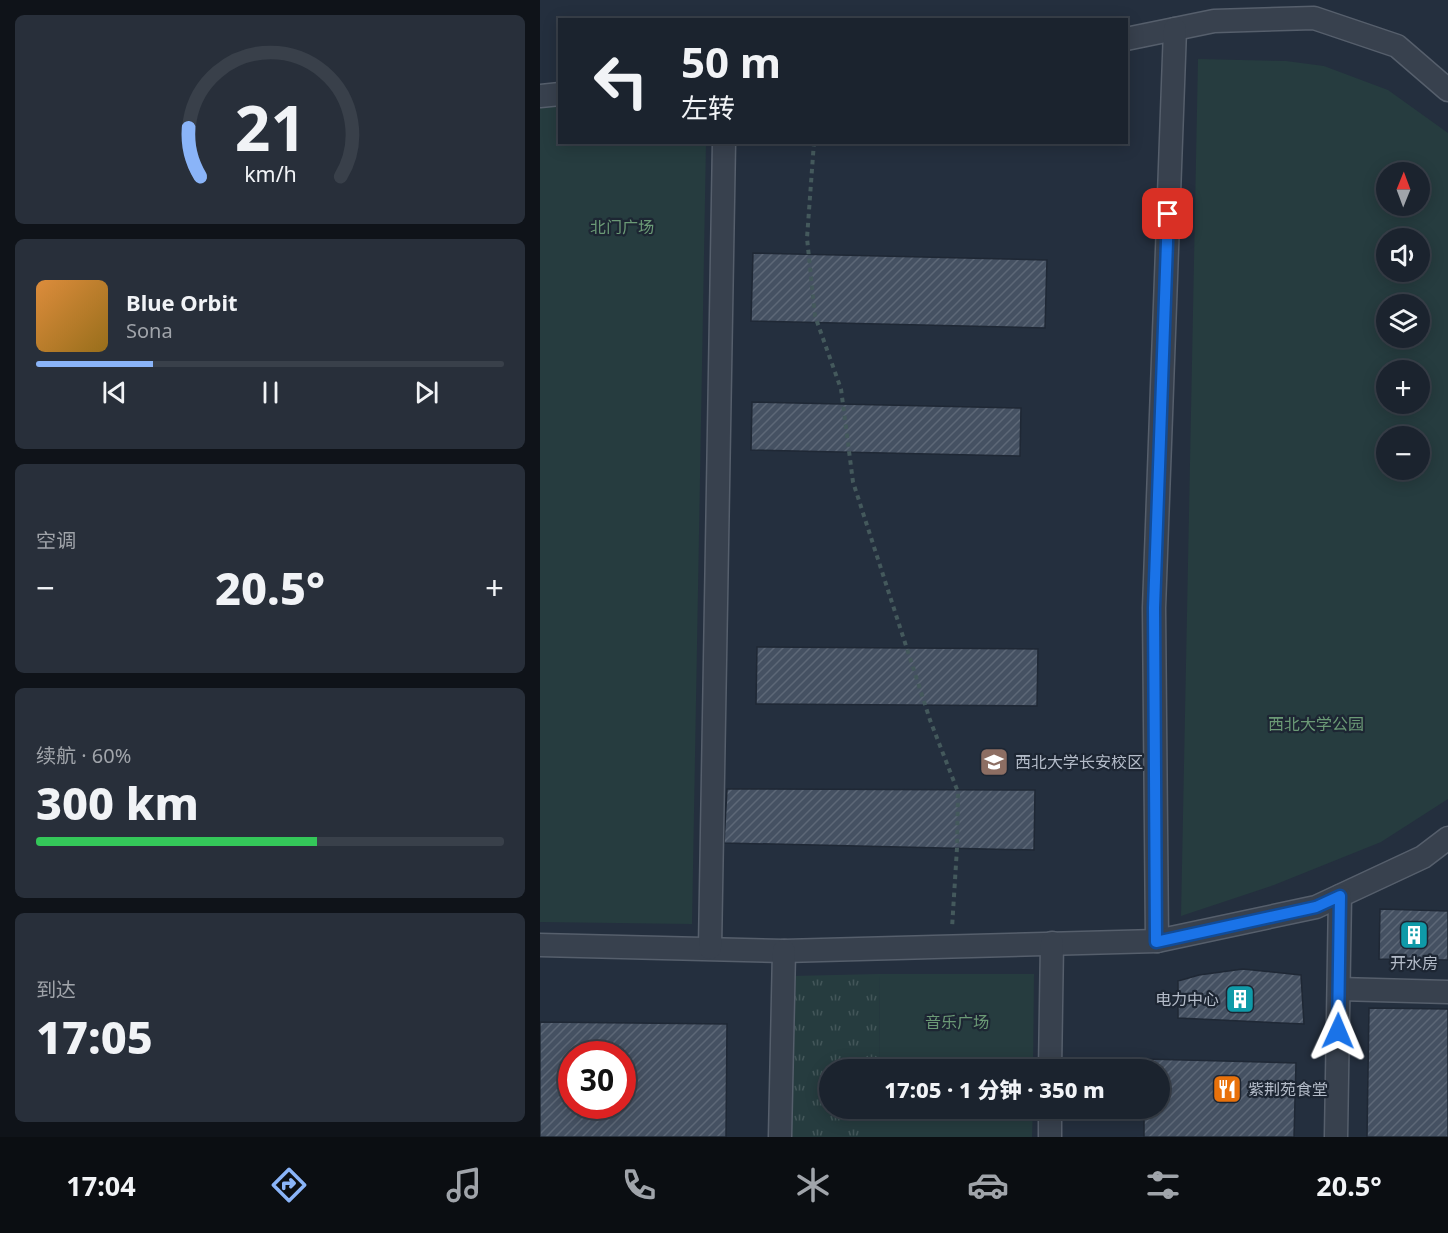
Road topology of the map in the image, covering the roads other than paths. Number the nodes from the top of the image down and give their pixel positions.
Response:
1 (1175, 29) junction
2 (1128, 39) edge
3 (1448, 90) edge
4 (558, 94) edge
5 (540, 96) edge
6 (724, 144) edge
7 (1448, 838) edge
8 (1340, 896) junction
9 (1156, 942) junction
10 (1052, 943) junction
11 (540, 945) edge
12 (710, 948) junction
13 (784, 951) junction
14 (1339, 989) junction
15 (1448, 992) edge
16 (1050, 1059) edge
17 (1050, 1119) edge
18 (780, 1137) edge
19 (1050, 1137) edge
20 (1336, 1137) edge

1 - 2 street
1 - 3 street
1 - 9 street
4 - 5 street
6 - 12 street
7 - 8 street
8 - 9 street
8 - 14 street
9 - 10 street
10 - 13 street
10 - 16 street
11 - 12 street
12 - 13 street
13 - 18 street
14 - 15 street
14 - 20 street
17 - 19 street

